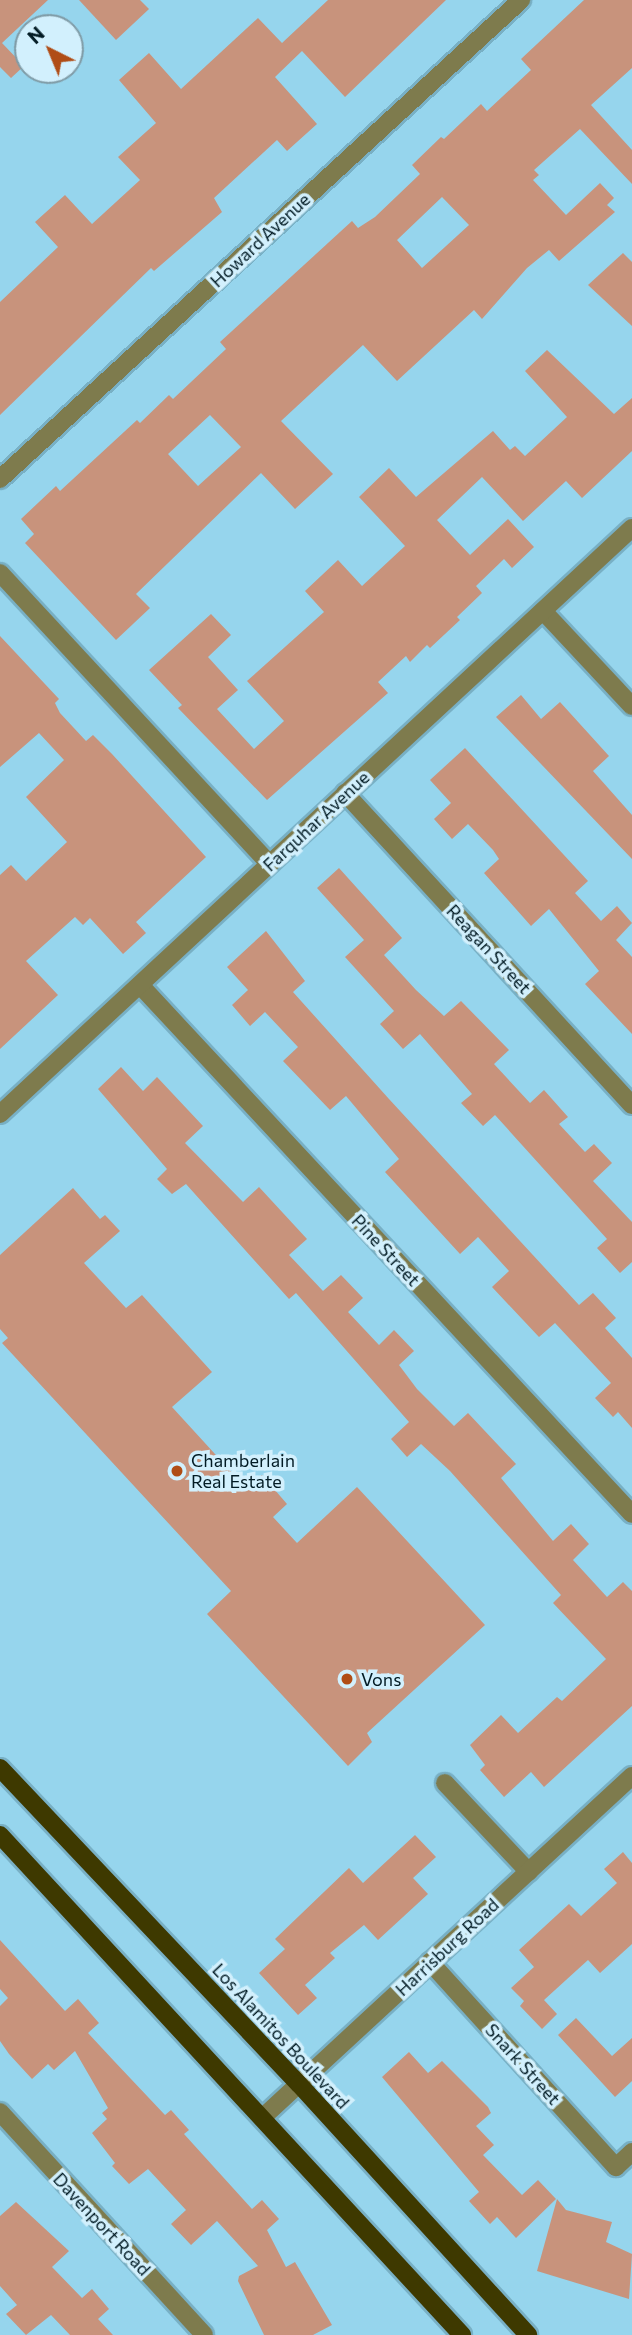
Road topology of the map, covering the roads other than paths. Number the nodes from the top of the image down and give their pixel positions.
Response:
1 (521, 0) edge
2 (0, 480) edge
3 (632, 528) edge
4 (0, 573) edge
5 (543, 611) junction
6 (632, 706) edge
7 (345, 793) junction
8 (269, 864) junction
9 (140, 985) junction
10 (632, 1105) edge
11 (0, 1114) edge
12 (632, 1514) edge
13 (0, 1768) edge
14 (632, 1776) edge
15 (445, 1783) dead end
16 (0, 1835) edge
17 (528, 1872) junction
18 (430, 1962) junction
19 (299, 2084) junction
20 (0, 2112) edge
21 (262, 2118) junction
22 (632, 2152) edge
23 (204, 2335) edge
24 (463, 2335) edge
25 (528, 2335) edge

1 - 2 street, Howard Avenue
3 - 5 street, Farquhar Avenue
4 - 8 street
5 - 6 street
5 - 7 street, Farquhar Avenue
7 - 8 street, Farquhar Avenue
7 - 10 street, Reagan Street
8 - 9 street, Farquhar Avenue
9 - 11 street, Farquhar Avenue
9 - 12 street, Pine Street
13 - 19 main road, Los Alamitos Boulevard
14 - 17 street, Harrisburg Road
15 - 17 street
16 - 21 main road
17 - 18 street, Harrisburg Road
18 - 19 street, Harrisburg Road
18 - 22 street, Snark Street
19 - 21 street, Harrisburg Road
19 - 25 main road, Los Alamitos Boulevard
20 - 23 street, Davenport Road
21 - 24 main road

